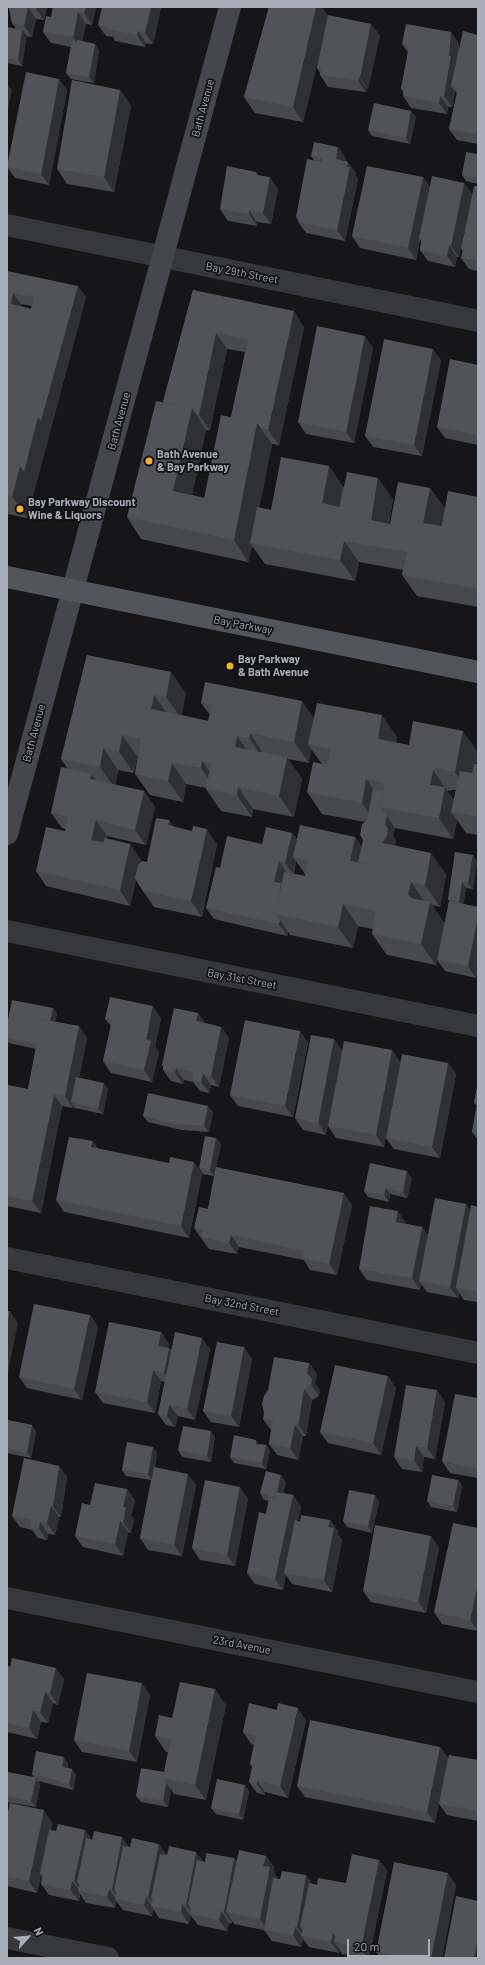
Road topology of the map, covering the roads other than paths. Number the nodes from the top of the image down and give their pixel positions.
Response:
1 (230, 7) edge
2 (7, 225) edge
3 (163, 257) junction
4 (478, 321) edge
5 (7, 577) edge
6 (74, 591) junction
7 (478, 672) edge
8 (7, 834) edge
9 (7, 932) edge
10 (478, 1026) edge
11 (7, 1258) edge
12 (478, 1353) edge
13 (7, 1598) edge
14 (478, 1692) edge
15 (7, 1938) edge
16 (108, 1958) edge

1 - 3 street, Bath Avenue
2 - 3 street, Bay 29th Street
3 - 4 street, Bay 29th Street
3 - 6 street, Bath Avenue
5 - 6 main road, Bay Parkway
6 - 7 main road, Bay Parkway
6 - 8 street, Bath Avenue
9 - 10 street, Bay 31st Street
11 - 12 street, Bay 32nd Street
13 - 14 street, 23rd Avenue
15 - 16 street

